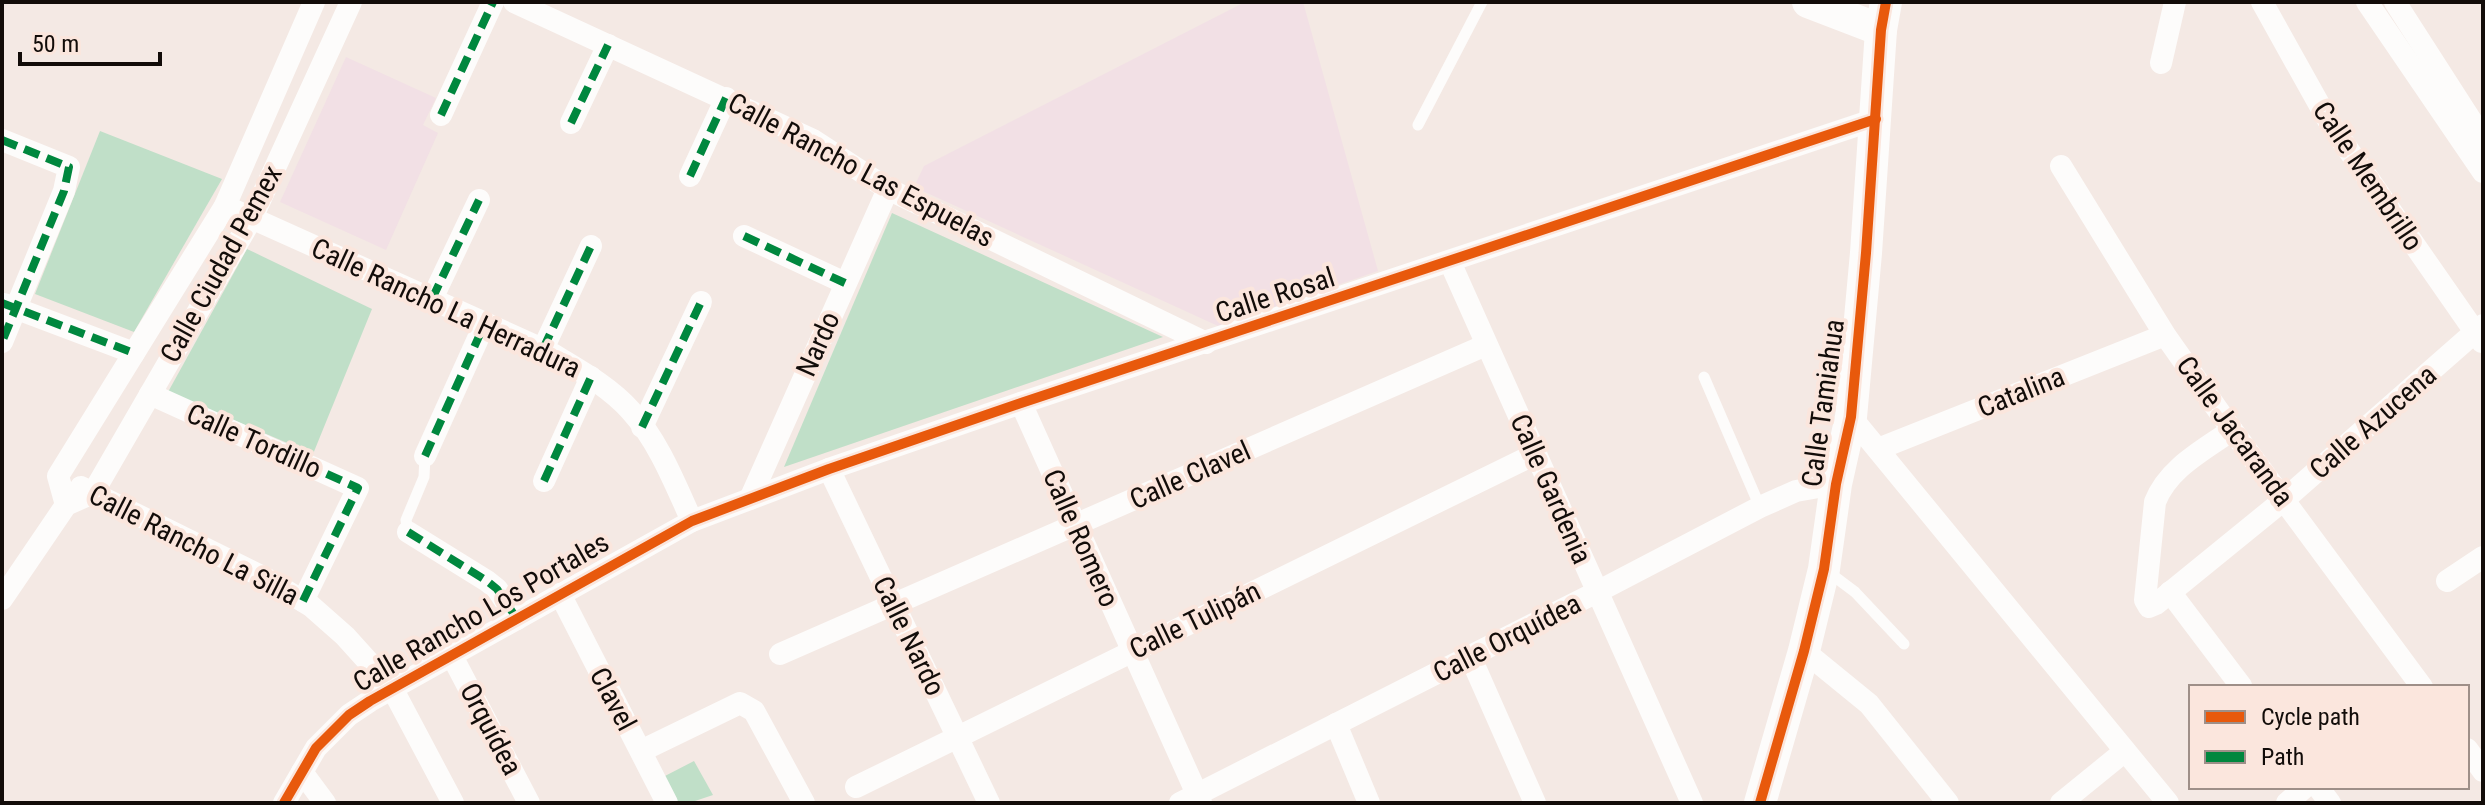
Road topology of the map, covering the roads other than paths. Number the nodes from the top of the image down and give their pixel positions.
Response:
1 (314, 2) edge
2 (351, 2) edge
3 (493, 2) edge
4 (514, 2) edge
5 (1482, 2) edge
6 (1808, 2) edge
7 (2175, 2) edge
8 (2262, 2) edge
9 (2367, 2) edge
10 (2395, 2) edge
11 (1884, 16) edge
12 (608, 45) junction
13 (2161, 63) dead end
14 (726, 98) junction
15 (441, 115) dead end
16 (1876, 119) junction
17 (571, 123) dead end
18 (1418, 125) dead end
19 (2483, 139) edge
20 (2, 140) edge
21 (2061, 166) dead end
22 (2483, 172) edge
23 (690, 176) dead end
24 (888, 189) junction
25 (479, 200) dead end
26 (225, 206) junction
27 (252, 218) junction
28 (744, 236) dead end
29 (591, 246) dead end
30 (1450, 262) junction
31 (845, 283) junction
32 (432, 299) junction
33 (701, 302) dead end
34 (9, 306) edge
35 (485, 323) junction
36 (2480, 333) edge
37 (2165, 335) junction
38 (2, 342) edge
39 (1206, 343) junction
40 (1486, 345) junction
41 (543, 349) junction
42 (134, 353) junction
43 (591, 377) junction
44 (1704, 377) dead end
45 (150, 394) junction
46 (1021, 403) junction
47 (1851, 417) junction
48 (642, 427) junction
49 (2232, 430) junction
50 (1878, 449) junction
51 (1535, 454) junction
52 (425, 456) joint
53 (829, 469) junction
54 (58, 476) junction
55 (544, 481) dead end
56 (1836, 484) junction
57 (93, 493) junction
58 (750, 499) junction
59 (2285, 499) junction
60 (66, 505) junction
61 (1760, 507) junction
62 (692, 521) junction
63 (1076, 525) junction
64 (408, 532) joint
65 (2483, 557) edge
66 (1824, 569) junction
67 (2447, 581) dead end
68 (5, 589) edge
69 (1597, 592) junction
70 (2170, 592) junction
71 (560, 594) junction
72 (303, 601) junction
73 (894, 604) junction
74 (517, 619) junction
75 (1904, 644) dead end
76 (1132, 651) junction
77 (1804, 651) junction
78 (780, 654) dead end
79 (452, 656) junction
80 (1470, 656) junction
81 (2240, 685) edge
82 (2421, 685) edge
83 (392, 688) junction
84 (1336, 724) junction
85 (957, 736) junction
86 (641, 751) junction
87 (2125, 751) junction
88 (2469, 752) edge
89 (2483, 771) edge
90 (302, 772) junction
91 (856, 787) dead end
92 (2303, 789) edge
93 (1193, 800) edge
94 (284, 803) edge
95 (325, 803) edge
96 (453, 803) edge
97 (529, 803) edge
98 (667, 803) edge
99 (804, 803) edge
100 (989, 803) edge
101 (1369, 803) edge
102 (1535, 803) edge
103 (1692, 803) edge
104 (1760, 803) edge
105 (1948, 803) edge
106 (2061, 803) edge
107 (2168, 803) edge
108 (2287, 803) edge

1 - 26 street, Calle Ciudad Pemex
2 - 27 street, Calle Ciudad Pemex
3 - 15 street
4 - 12 street, Calle Rancho Las Espuelas
5 - 18 lane
6 - 11 street
7 - 13 street
8 - 36 street, Calle Membrillo
9 - 22 street
10 - 19 street
11 - 16 street, Calle Tamiahua
12 - 14 street, Calle Rancho Las Espuelas
12 - 17 street
14 - 23 street
14 - 24 street, Calle Rancho Las Espuelas
16 - 30 street, Calle Rosal
16 - 47 street, Calle Tamiahua
20 - 34 street
21 - 37 street, Calle Jacaranda
24 - 31 street, Nardo
24 - 39 street, Calle Rancho Las Espuelas
25 - 32 street
26 - 27 street, Calle Rancho La Herradura
26 - 42 street, Calle Ciudad Pemex
27 - 32 street, Calle Rancho La Herradura
27 - 45 street, Calle Ciudad Pemex
28 - 31 street
29 - 41 street
30 - 39 street, Calle Rosal
30 - 40 street, Calle Gardenia
31 - 58 street, Nardo
32 - 35 street, Calle Rancho La Herradura
33 - 48 street
34 - 38 street
34 - 42 street
35 - 41 street, Calle Rancho La Herradura
35 - 52 street
36 - 59 street, Calle Azucena
37 - 49 street, Calle Jacaranda
37 - 50 street, Catalina
39 - 46 street, Calle Rosal
40 - 51 street, Calle Gardenia
40 - 63 street, Calle Clavel
41 - 43 street, Calle Rancho La Herradura
42 - 54 street, Calle Ciudad Pemex
43 - 48 street, Calle Rancho La Herradura
43 - 55 street
44 - 61 lane
45 - 57 street, Calle Ciudad Pemex
45 - 72 street, Calle Tordillo
46 - 53 street, Calle Rosal
46 - 63 street, Calle Romero
47 - 50 street
47 - 56 street, Calle Tamiahua
48 - 62 street, Calle Rancho La Herradura
49 - 59 street, Calle Jacaranda
49 - 70 street, Calle Azucena
50 - 87 street
51 - 69 street, Calle Gardenia
51 - 76 street, Calle Tulipán
52 - 64 lane
53 - 58 street, Calle Rosal
53 - 73 street, Calle Nardo
54 - 57 street, Calle Rancho La Silla
54 - 60 street
56 - 61 street, Calle Orquídea
56 - 66 street, Calle Tamiahua
57 - 60 street
57 - 72 street, Calle Rancho La Silla
58 - 62 street, Calle Rosal
59 - 70 street, Calle Azucena
59 - 82 street, Calle Jacaranda
60 - 68 street
61 - 69 street, Calle Orquídea
62 - 71 street, Calle Rancho Los Portales
63 - 73 street, Calle Clavel
63 - 76 street, Calle Romero
64 - 74 street
65 - 67 street
66 - 75 lane
66 - 77 street, Calle Tamiahua
69 - 80 street, Calle Orquídea
69 - 103 street, Calle Gardenia
70 - 81 street
71 - 74 street, Calle Rancho Los Portales
71 - 86 street, Clavel
72 - 83 street, Calle Rancho La Silla
73 - 78 street, Calle Clavel
73 - 85 street, Calle Nardo
74 - 79 street, Calle Rancho Los Portales
76 - 85 street, Calle Tulipán
76 - 93 street, Calle Romero
77 - 104 street, Calle Tamiahua
77 - 105 street
79 - 83 street, Calle Rancho Los Portales
79 - 97 street, Orquídea
80 - 84 street, Calle Orquídea
80 - 102 street
83 - 90 street, Calle Rancho Los Portales
83 - 96 street, Calle Rancho La Silla
84 - 93 street, Calle Orquídea
84 - 101 street
85 - 91 street, Calle Tulipán
85 - 100 street, Calle Nardo
86 - 98 street, Clavel
86 - 99 street
87 - 106 street
87 - 107 street
88 - 89 street
90 - 94 street, Calle Rancho Los Portales
90 - 95 street
92 - 108 street

